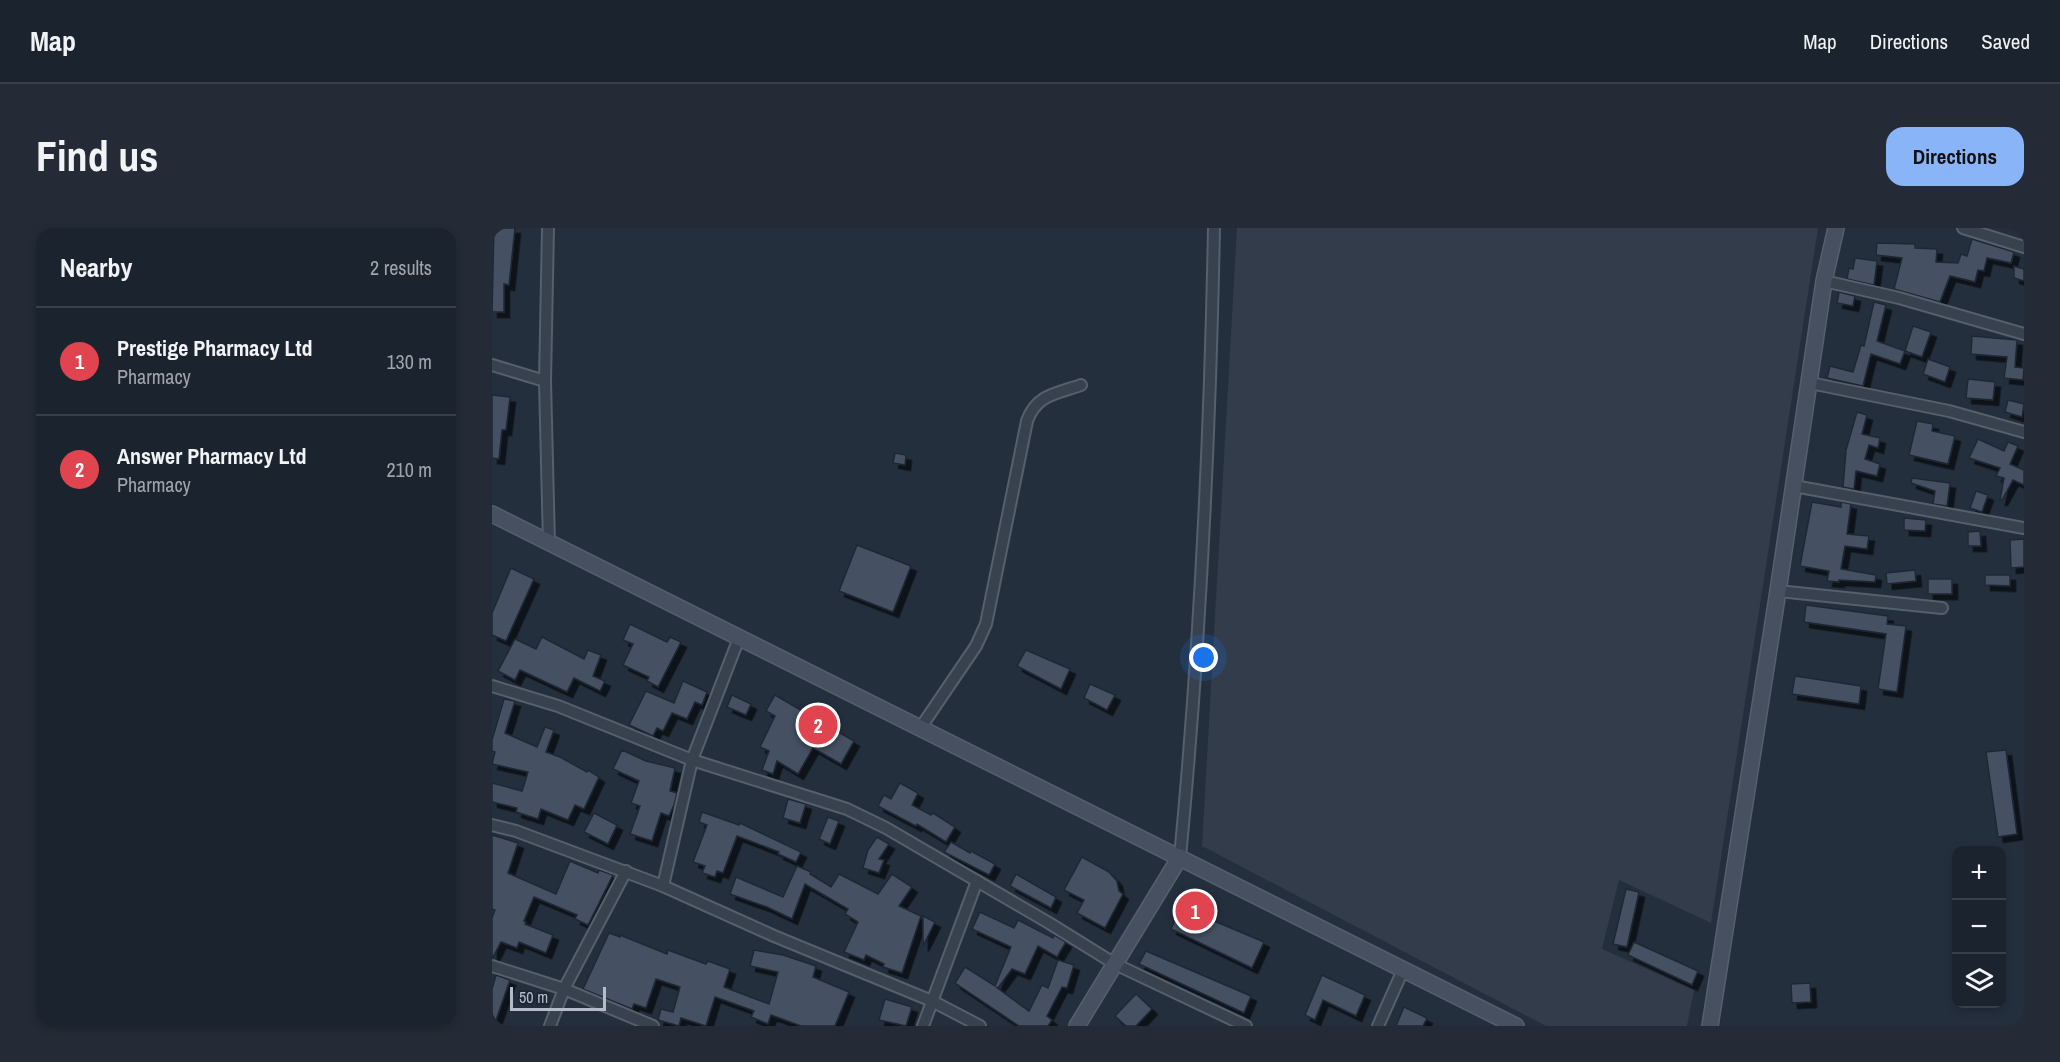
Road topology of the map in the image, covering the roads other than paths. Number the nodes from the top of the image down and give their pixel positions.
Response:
1 (548, 228) edge
2 (1215, 228) edge
3 (1836, 228) edge
4 (1964, 228) edge
5 (2024, 247) edge
6 (1824, 281) junction
7 (2024, 334) edge
8 (492, 365) edge
9 (545, 381) junction
10 (1810, 383) junction
11 (1081, 385) dead end
12 (2024, 432) edge
13 (1794, 486) junction
14 (492, 514) edge
15 (2024, 528) edge
16 (549, 544) junction
17 (1778, 591) junction
18 (1942, 608) dead end
19 (739, 638) junction
20 (492, 686) edge
21 (921, 727) junction
22 (692, 760) junction
23 (492, 825) edge
24 (1180, 857) junction
25 (626, 870) junction
26 (977, 882) junction
27 (663, 886) junction
28 (1115, 964) junction
29 (492, 966) edge
30 (1403, 970) junction
31 (564, 989) junction
32 (932, 1001) junction
33 (550, 1026) edge
34 (653, 1026) edge
35 (923, 1026) edge
36 (980, 1026) edge
37 (1077, 1026) edge
38 (1246, 1026) edge
39 (1378, 1026) edge
40 (1516, 1026) edge
41 (1710, 1026) edge

1 - 9 street
2 - 24 street
3 - 6 street
4 - 5 street
6 - 7 street
6 - 10 street
8 - 9 street
9 - 16 street
10 - 12 street
10 - 13 street
11 - 21 street
13 - 15 street
13 - 17 street
14 - 16 street
16 - 19 street
17 - 18 street
17 - 41 street
19 - 21 street
19 - 22 street
20 - 22 street
21 - 24 street
22 - 26 street
22 - 27 street
23 - 25 street
24 - 28 street
24 - 30 street
25 - 27 street
25 - 31 street
26 - 28 street
26 - 32 street
27 - 32 street
28 - 37 street
28 - 38 street
29 - 31 street
30 - 39 street
30 - 40 street
31 - 33 street
31 - 34 street
32 - 35 street
32 - 36 street

